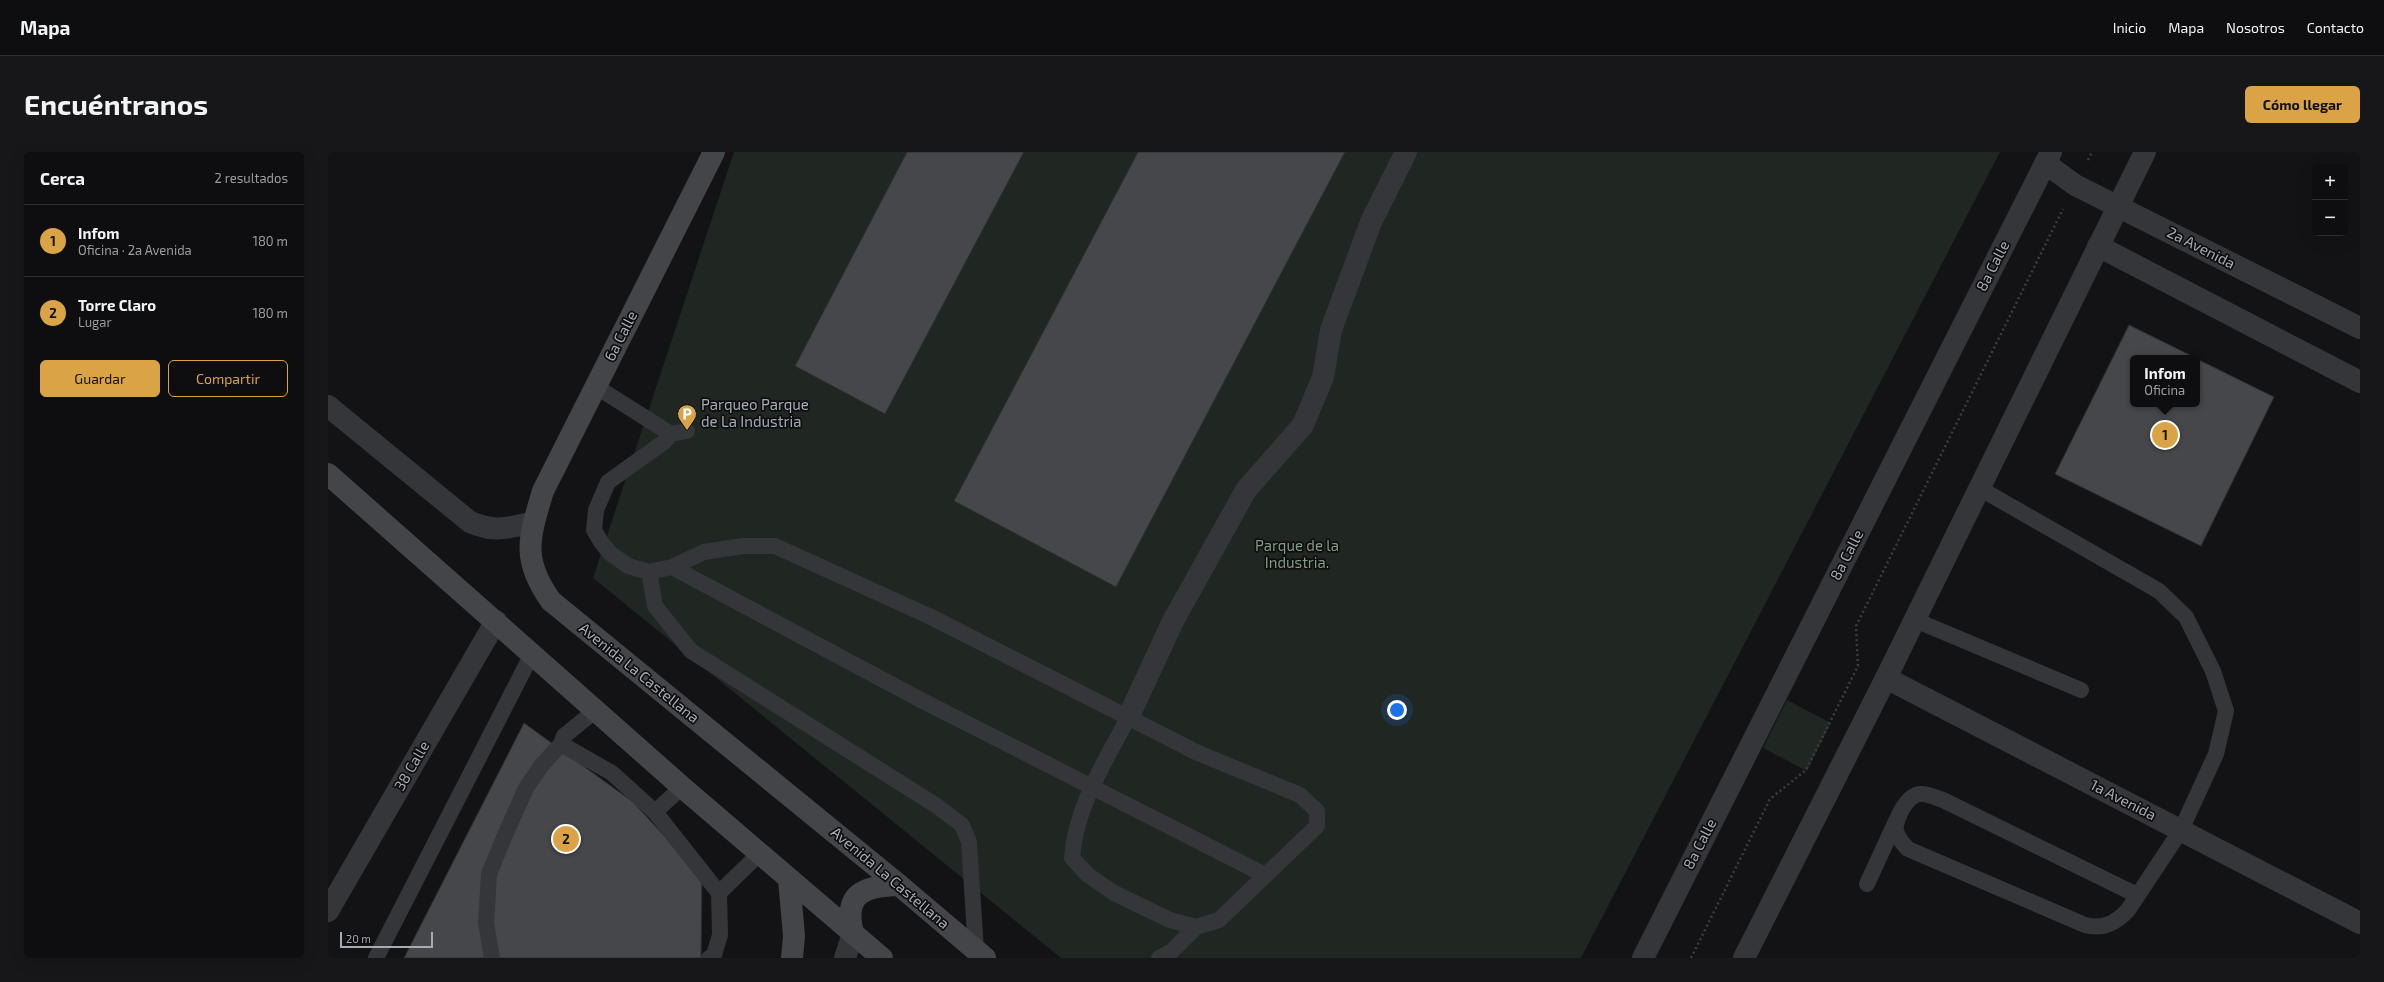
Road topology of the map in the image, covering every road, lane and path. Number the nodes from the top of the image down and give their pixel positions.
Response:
1 (714, 152) edge
2 (1406, 152) edge
3 (2092, 152) edge
4 (2145, 152) edge
5 (2048, 158) edge
6 (2075, 185) junction
7 (2118, 206) junction
8 (2098, 246) junction
9 (2360, 328) edge
10 (2360, 382) edge
11 (595, 386) junction
12 (328, 406) edge
13 (687, 431) dead end
14 (672, 434) junction
15 (328, 474) edge
16 (1979, 488) junction
17 (534, 522) junction
18 (672, 567) junction
19 (649, 572) junction
20 (1915, 620) junction
21 (496, 621) junction
22 (532, 654) junction
23 (1886, 678) junction
24 (2080, 690) dead end
25 (596, 710) junction
26 (1128, 718) junction
27 (561, 744) junction
28 (682, 787) junction
29 (1092, 788) junction
30 (655, 812) junction
31 (1896, 821) junction
32 (2181, 830) junction
33 (760, 854) junction
34 (1266, 875) junction
35 (789, 879) junction
36 (1867, 884) dead end
37 (900, 885) junction
38 (719, 893) junction
39 (2137, 896) junction
40 (328, 911) edge
41 (2360, 923) edge
42 (1196, 927) junction
43 (853, 933) junction
44 (981, 954) edge
45 (376, 958) edge
46 (492, 958) edge
47 (709, 958) edge
48 (792, 958) edge
49 (845, 958) edge
50 (882, 958) edge
51 (1159, 958) edge
52 (1642, 958) edge
53 (1691, 958) edge
54 (1744, 958) edge

1 - 11 main road, 6a Calle
2 - 26 street
3 - 6 path
4 - 7 street
5 - 6 street, 2a Avenida
5 - 52 street, 8a Calle
6 - 7 street, 2a Avenida
6 - 53 path
7 - 8 street
7 - 9 street, 2a Avenida
8 - 10 street
8 - 16 street
11 - 14 lane
11 - 17 main road, 6a Calle
12 - 17 street
13 - 14 lane
14 - 19 lane
15 - 21 main road
16 - 20 street
16 - 32 lane
17 - 37 main road, Avenida La Castellana
18 - 19 lane
18 - 26 lane
18 - 29 lane
19 - 44 lane
20 - 23 street
20 - 24 lane
21 - 22 main road
21 - 40 street, 38 Calle
22 - 25 main road
22 - 45 lane
23 - 32 street, 1a Avenida
23 - 54 street
25 - 27 lane
25 - 28 main road
26 - 29 lane
26 - 34 lane
27 - 30 lane
27 - 46 lane
28 - 30 lane
28 - 33 main road
29 - 34 lane
29 - 42 lane
30 - 38 lane
31 - 36 lane
31 - 39 lane
31 - 39 lane
32 - 39 lane
32 - 41 street, 1a Avenida
33 - 35 main road
33 - 38 lane
34 - 42 lane
35 - 43 main road
35 - 48 main road
37 - 43 main road
37 - 44 main road, Avenida La Castellana
38 - 47 lane
42 - 51 lane
43 - 49 street
43 - 50 main road

